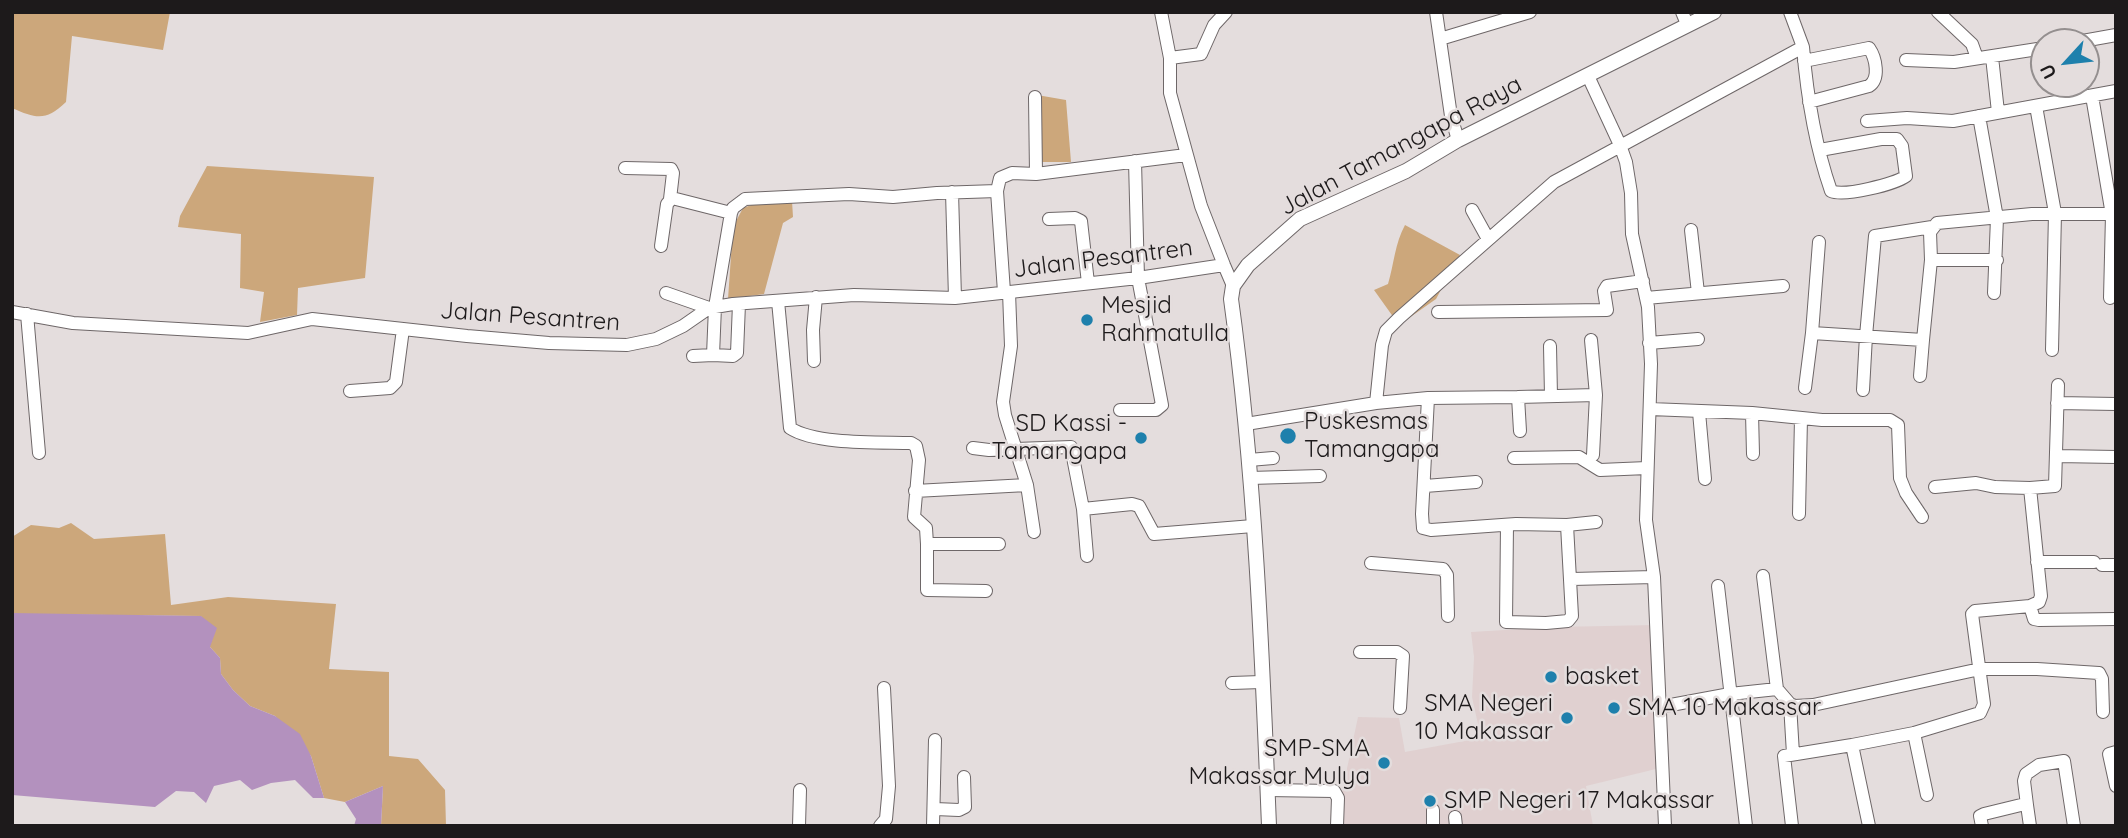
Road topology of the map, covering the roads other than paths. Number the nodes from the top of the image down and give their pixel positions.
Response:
1 (1161, 12) edge
2 (1226, 12) edge
3 (1436, 12) edge
4 (1530, 12) edge
5 (1714, 12) edge
6 (1790, 12) edge
7 (1938, 12) edge
8 (1685, 18) edge
9 (1440, 39) junction
10 (1803, 47) junction
11 (2030, 50) edge
12 (1992, 57) junction
13 (1170, 58) junction
14 (1977, 58) junction
15 (1906, 60) dead end
16 (1804, 61) junction
17 (1588, 76) junction
18 (1035, 97) dead end
19 (2081, 98) edge
20 (2092, 98) edge
21 (1809, 102) junction
22 (2036, 106) junction
23 (1998, 112) junction
24 (1979, 116) junction
25 (1867, 121) dead end
26 (1458, 140) junction
27 (1620, 145) junction
28 (1820, 150) junction
29 (1186, 155) junction
30 (1135, 162) junction
31 (625, 168) dead end
32 (1036, 174) junction
33 (998, 191) junction
34 (952, 192) junction
35 (670, 199) junction
36 (1472, 210) dead end
37 (731, 213) junction
38 (2055, 213) junction
39 (2114, 214) edge
40 (1997, 218) junction
41 (1049, 219) dead end
42 (1932, 227) junction
43 (1691, 230) dead end
44 (1488, 239) junction
45 (1819, 242) dead end
46 (661, 246) dead end
47 (1931, 260) junction
48 (1997, 260) junction
49 (1224, 265) junction
50 (2113, 268) edge
51 (1139, 278) junction
52 (1643, 281) junction
53 (1088, 283) junction
54 (1233, 286) junction
55 (1783, 286) dead end
56 (1007, 292) junction
57 (666, 293) dead end
58 (1698, 293) junction
59 (1994, 293) dead end
60 (816, 297) junction
61 (955, 298) junction
62 (1646, 298) junction
63 (2110, 298) dead end
64 (778, 301) junction
65 (739, 304) junction
66 (712, 307) junction
67 (12, 312) edge
68 (1437, 313) dead end
69 (27, 314) junction
70 (403, 329) junction
71 (1812, 333) junction
72 (1866, 336) junction
73 (1698, 339) dead end
74 (1591, 340) dead end
75 (1923, 340) junction
76 (1649, 343) junction
77 (1550, 346) dead end
78 (2052, 350) dead end
79 (713, 355) junction
80 (694, 356) dead end
81 (814, 361) dead end
82 (1920, 376) dead end
83 (2057, 385) dead end
84 (1805, 388) dead end
85 (1864, 390) dead end
86 (350, 391) dead end
87 (1596, 395) junction
88 (1551, 396) junction
89 (1518, 397) junction
90 (1428, 398) junction
91 (1376, 402) junction
92 (2057, 403) junction
93 (2116, 404) edge
94 (1650, 409) junction
95 (1120, 410) dead end
96 (1699, 412) junction
97 (1752, 413) junction
98 (1801, 418) junction
99 (1246, 424) junction
100 (1520, 431) dead end
101 (973, 448) dead end
102 (1017, 449) junction
103 (40, 453) dead end
104 (1753, 454) dead end
105 (1593, 455) dead end
106 (2057, 456) junction
107 (2116, 457) edge
108 (1273, 458) dead end
109 (1514, 458) dead end
110 (1249, 460) junction
111 (1647, 468) junction
112 (1320, 476) dead end
113 (1250, 478) junction
114 (1705, 480) dead end
115 (1476, 482) dead end
116 (1027, 485) junction
117 (1425, 486) junction
118 (1935, 487) dead end
119 (2030, 488) junction
120 (915, 491) junction
121 (1083, 509) junction
122 (1799, 514) dead end
123 (1922, 517) dead end
124 (1596, 522) dead end
125 (1507, 524) junction
126 (1567, 525) junction
127 (1253, 526) junction
128 (1034, 532) dead end
129 (927, 544) junction
130 (999, 544) dead end
131 (1087, 556) dead end
132 (2037, 562) junction
133 (1371, 563) dead end
134 (2104, 564) edge
135 (1763, 576) dead end
136 (1654, 577) junction
137 (1572, 579) junction
138 (1718, 586) dead end
139 (986, 591) dead end
140 (2030, 606) junction
141 (1448, 616) dead end
142 (2116, 619) edge
143 (1360, 652) dead end
144 (1980, 669) junction
145 (2101, 675) junction
146 (2116, 676) edge
147 (1261, 682) junction
148 (1232, 683) dead end
149 (884, 688) dead end
150 (1777, 689) junction
151 (1730, 694) junction
152 (1790, 704) junction
153 (1660, 707) junction
154 (1400, 708) dead end
155 (2103, 712) dead end
156 (1914, 733) junction
157 (934, 740) dead end
158 (1853, 745) junction
159 (2116, 752) edge
160 (1793, 754) junction
161 (964, 777) dead end
162 (2116, 786) edge
163 (800, 790) dead end
164 (1267, 790) junction
165 (1927, 795) dead end
166 (2027, 805) junction
167 (935, 809) junction
168 (1433, 810) dead end
169 (799, 826) edge
170 (880, 826) edge
171 (933, 826) edge
172 (1269, 826) edge
173 (1337, 826) edge
174 (1433, 826) edge
175 (1665, 826) edge
176 (1746, 826) edge
177 (1792, 826) edge
178 (1870, 826) edge
179 (1982, 826) edge
180 (2031, 826) edge
181 (2074, 826) edge

1 - 13 street
2 - 13 street
3 - 9 street
4 - 9 street
5 - 8 main road, Jalan Tamangapa Raya
6 - 10 street
7 - 14 street
8 - 17 main road, Jalan Tamangapa Raya
9 - 26 street
10 - 16 street
10 - 27 street
11 - 12 street
12 - 14 street
12 - 23 street
13 - 29 street
14 - 15 street
16 - 21 street
16 - 21 street
17 - 26 main road, Jalan Tamangapa Raya
17 - 27 street
18 - 32 street
19 - 22 street
20 - 39 street
21 - 28 street
22 - 23 street
22 - 38 street
23 - 24 street
24 - 25 street
24 - 40 street
26 - 54 main road, Jalan Tamangapa Raya
27 - 44 street
27 - 52 street
28 - 28 street
29 - 30 street
29 - 49 street
30 - 32 street
30 - 51 street
31 - 35 street
32 - 33 street
33 - 34 street
33 - 56 street
34 - 37 street
34 - 61 street
35 - 37 street
35 - 46 street
36 - 44 street
37 - 66 street
38 - 39 street
38 - 40 street
38 - 78 street
39 - 50 street
40 - 42 street
40 - 48 street
41 - 53 street
42 - 47 street
42 - 72 street
43 - 58 street
44 - 91 street
45 - 71 street
47 - 48 street
47 - 75 street
48 - 59 street
49 - 51 street, Jalan Pesantren
49 - 54 street, Jalan Pesantren
50 - 63 street
51 - 53 street, Jalan Pesantren
51 - 95 street
52 - 62 street
52 - 68 street
53 - 56 street, Jalan Pesantren
54 - 99 main road
55 - 58 street
56 - 61 street, Jalan Pesantren
56 - 102 street
57 - 66 street
58 - 62 street
60 - 61 street, Jalan Pesantren
60 - 64 street, Jalan Pesantren
60 - 81 street
62 - 76 street
64 - 65 street, Jalan Pesantren
64 - 120 street
65 - 66 street, Jalan Pesantren
65 - 79 street
66 - 70 street, Jalan Pesantren
66 - 79 street
67 - 69 street, Jalan Pesantren
69 - 70 street, Jalan Pesantren
69 - 103 street
70 - 86 street
71 - 72 street
71 - 84 street
72 - 75 street
72 - 85 street
73 - 76 street
74 - 87 street
75 - 82 street
76 - 94 street
77 - 88 street
79 - 80 street
83 - 92 street
87 - 88 street
87 - 105 street
88 - 89 street
89 - 90 street
89 - 100 street
90 - 91 street
90 - 117 street
91 - 99 street
92 - 93 street
92 - 106 street
94 - 96 street
94 - 111 street
96 - 97 street
96 - 114 street
97 - 98 street
97 - 104 street
98 - 122 street
98 - 123 street
99 - 110 main road
101 - 102 street
102 - 116 street
102 - 121 street
106 - 107 street
106 - 119 street
108 - 110 street
109 - 111 street
110 - 113 main road
111 - 136 street
112 - 113 street
113 - 127 main road
115 - 117 street
116 - 120 street
116 - 128 street
117 - 125 street
118 - 119 street
119 - 132 street
120 - 129 street
121 - 127 street
121 - 131 street
124 - 126 street
125 - 126 street
125 - 137 street
126 - 137 street
127 - 147 main road
129 - 130 street
129 - 139 street
132 - 134 street
132 - 140 street
133 - 141 street
135 - 150 street
136 - 137 street
136 - 153 street
138 - 151 street
140 - 142 street
140 - 144 street
143 - 154 street
144 - 145 street
144 - 152 street
144 - 156 street
145 - 146 street
145 - 155 street
147 - 148 street
147 - 164 main road
149 - 170 street
150 - 151 street
150 - 152 street
151 - 153 street
151 - 176 street
152 - 160 street
153 - 175 street
156 - 158 street
156 - 165 street
157 - 167 street
158 - 160 street
158 - 178 street
159 - 162 street
160 - 177 street
161 - 167 street
163 - 169 street
164 - 172 main road
164 - 173 street
166 - 179 street
166 - 180 street
166 - 181 street
167 - 171 street
168 - 174 street

